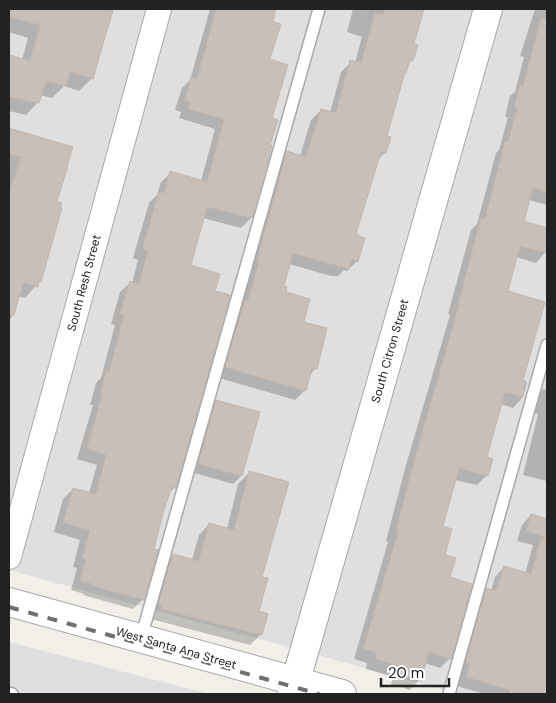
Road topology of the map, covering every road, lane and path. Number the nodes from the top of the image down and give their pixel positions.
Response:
1 (159, 9) edge
2 (319, 9) edge
3 (488, 9) edge
4 (547, 345) edge
5 (9, 557) edge
6 (9, 602) edge
7 (141, 638) junction
8 (294, 688) edge
9 (342, 694) edge
10 (449, 694) edge

1 - 5 street, South Resh Street
2 - 7 lane
3 - 8 street, South Citron Street
4 - 10 lane
6 - 7 street, West Santa Ana Street
7 - 8 street, West Santa Ana Street
8 - 9 street, West Santa Ana Street

